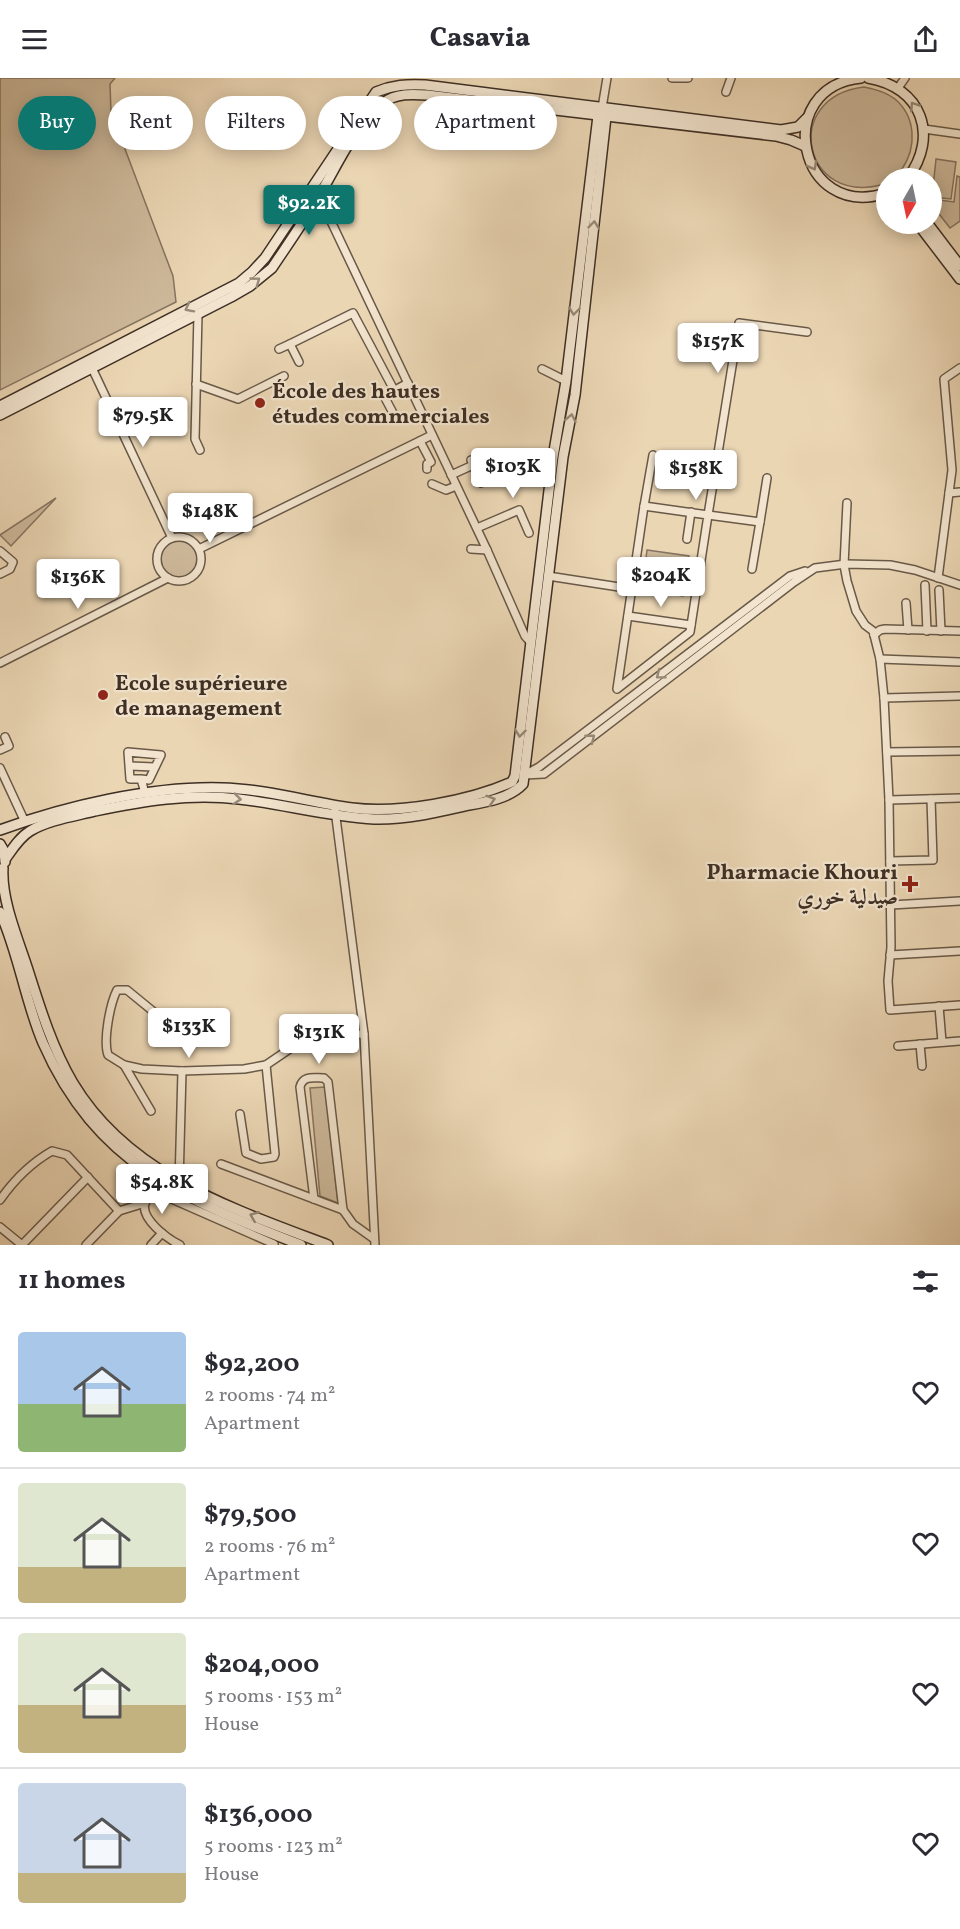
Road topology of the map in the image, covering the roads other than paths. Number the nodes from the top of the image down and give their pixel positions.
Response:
1 (607, 78) edge
2 (672, 78) edge
3 (688, 78) edge
4 (731, 78) edge
5 (861, 78) edge
6 (868, 78) edge
7 (905, 78) edge
8 (838, 81) edge
9 (898, 88) junction
10 (726, 92) dead end
11 (602, 113) junction
12 (807, 118) junction
13 (924, 129) junction
14 (960, 134) edge
15 (805, 146) junction
16 (916, 168) edge
17 (876, 195) edge
18 (319, 196) junction
19 (926, 234) edge
20 (936, 234) edge
21 (960, 266) edge
22 (960, 279) edge
23 (198, 314) junction
24 (807, 332) dead end
25 (290, 344) junction
26 (279, 349) dead end
27 (299, 362) dead end
28 (92, 368) junction
29 (960, 368) edge
30 (542, 369) dead end
31 (284, 376) dead end
32 (566, 381) junction
33 (408, 383) junction
34 (196, 384) junction
35 (394, 390) junction
36 (0, 406) edge
37 (393, 414) dead end
38 (0, 416) edge
39 (432, 435) junction
40 (420, 441) junction
41 (200, 450) dead end
42 (653, 455) dead end
43 (482, 461) dead end
44 (472, 462) junction
45 (427, 469) dead end
46 (451, 475) junction
47 (767, 478) dead end
48 (481, 483) dead end
49 (432, 484) dead end
50 (456, 486) junction
51 (960, 492) edge
52 (950, 493) junction
53 (847, 503) dead end
54 (644, 506) junction
55 (691, 512) junction
56 (708, 515) junction
57 (760, 522) junction
58 (477, 528) junction
59 (530, 533) dead end
60 (172, 538) junction
61 (687, 539) dead end
62 (199, 549) junction
63 (471, 549) dead end
64 (0, 550) edge
65 (487, 550) junction
66 (844, 564) junction
67 (752, 569) dead end
68 (0, 574) edge
69 (548, 576) junction
70 (168, 578) junction
71 (938, 578) junction
72 (925, 585) dead end
73 (960, 585) edge
74 (632, 589) junction
75 (939, 590) dead end
76 (906, 603) dead end
77 (628, 616) junction
78 (691, 625) junction
79 (908, 630) junction
80 (927, 631) junction
81 (941, 631) junction
82 (960, 631) edge
83 (874, 635) junction
84 (530, 642) junction
85 (538, 650) junction
86 (880, 659) junction
87 (960, 662) edge
88 (0, 663) edge
89 (960, 696) edge
90 (884, 698) junction
91 (5, 737) dead end
92 (0, 750) edge
93 (960, 751) edge
94 (887, 752) junction
95 (130, 766) junction
96 (154, 766) junction
97 (0, 768) edge
98 (520, 776) junction
99 (141, 779) junction
100 (145, 794) junction
101 (960, 798) edge
102 (931, 799) junction
103 (889, 800) junction
104 (335, 809) junction
105 (25, 822) junction
106 (0, 830) edge
107 (0, 844) edge
108 (6, 858) junction
109 (890, 861) junction
110 (1, 870) edge
111 (960, 901) edge
112 (891, 904) junction
113 (0, 912) edge
114 (960, 951) edge
115 (890, 955) junction
116 (960, 1005) edge
117 (939, 1006) junction
118 (173, 1014) dead end
119 (364, 1034) junction
120 (960, 1041) edge
121 (942, 1042) junction
122 (920, 1044) junction
123 (898, 1046) dead end
124 (124, 1065) junction
125 (266, 1065) junction
126 (922, 1066) dead end
127 (182, 1071) junction
128 (151, 1112) dead end
129 (240, 1114) dead end
130 (221, 1164) dead end
131 (88, 1177) junction
132 (168, 1186) junction
133 (179, 1188) junction
134 (158, 1193) junction
135 (314, 1199) junction
136 (0, 1200) edge
137 (145, 1203) junction
138 (343, 1210) junction
139 (119, 1211) junction
140 (0, 1227) edge
141 (162, 1233) junction
142 (375, 1242) edge
143 (274, 1244) edge
144 (22, 1245) edge
145 (86, 1245) edge
146 (151, 1245) edge
147 (180, 1245) edge
148 (301, 1245) edge
149 (328, 1245) edge

1 - 11 street
2 - 3 street
4 - 10 street
5 - 8 main road
6 - 9 main road
7 - 9 street
8 - 12 main road
13 -> 9 main road
11 - 12 main road
11 - 15 main road
11 - 18 main road
11 -> 32 main road
11 -> 36 main road
69 -> 11 main road
12 - 15 main road
13 - 14 street
13 - 16 main road
15 -> 17 main road
23 -> 18 main road
18 - 33 street
19 - 22 main road
20 - 21 main road
23 - 28 main road
23 - 34 street
24 - 56 street
25 - 26 street
25 - 27 street
25 - 35 street
28 - 38 main road
28 - 60 street
29 - 52 street
30 - 32 street
31 - 34 street
32 - 84 main road
33 - 35 street
33 - 39 street
34 - 41 street
35 - 37 street
39 - 40 street
39 - 46 street
40 - 45 street
40 - 62 street
42 - 54 street
43 - 44 street
44 - 46 street
44 - 48 street
46 - 50 street
47 - 57 street
49 - 50 street
50 - 58 street
51 - 52 street
52 - 71 street
53 - 66 street
54 - 55 street
54 - 74 street
55 - 56 street
55 - 61 street
56 - 57 street
56 - 78 street
57 - 67 street
58 - 59 street
58 - 65 street
60 - 62 street
60 - 70 street
62 - 70 street
63 - 65 street
64 - 68 street
65 - 84 street
66 - 71 street
66 - 83 street
66 - 98 street
69 - 74 street
69 - 85 main road
70 - 88 street
71 - 73 street
72 - 80 street
74 - 77 street
75 - 81 street
76 - 79 street
77 - 78 street
77 - 78 street
79 - 80 street
79 - 83 street
80 - 81 street
81 - 82 street
83 - 86 street
84 - 85 street
84 -> 98 main road
85 - 98 main road
86 - 87 street
86 - 90 street
89 - 90 street
90 - 94 street
91 - 92 street
93 - 94 street
94 - 103 street
95 - 96 street
95 - 96 street
95 - 99 street
96 - 99 street
97 - 105 street
98 - 104 main road
99 - 100 street
100 - 104 main road
100 - 105 main road
101 - 102 street
102 - 103 street
102 - 109 street
103 - 109 street
108 -> 104 main road
104 - 119 street
105 - 106 main road
107 - 108 main road
108 - 110 main road
109 - 112 street
110 - 133 main road
111 - 112 street
112 - 115 street
113 - 132 main road
114 - 115 street
115 - 117 street
116 - 117 street
117 - 121 street
118 - 124 street
119 - 125 street
119 - 142 street
120 - 121 street
121 - 122 street
122 - 123 street
122 - 126 street
124 - 127 street
124 - 128 street
125 - 127 street
125 - 129 street
127 - 133 street
130 - 135 street
131 - 136 street
131 - 139 street
131 - 144 street
132 - 133 main road
132 - 134 street
133 - 148 main road
149 -> 133 main road
134 - 137 street
134 - 143 street
135 - 138 street
135 - 138 street
137 - 139 street
137 - 141 street
138 - 142 street
139 - 145 street
140 - 144 street
141 - 146 street
141 - 147 street

